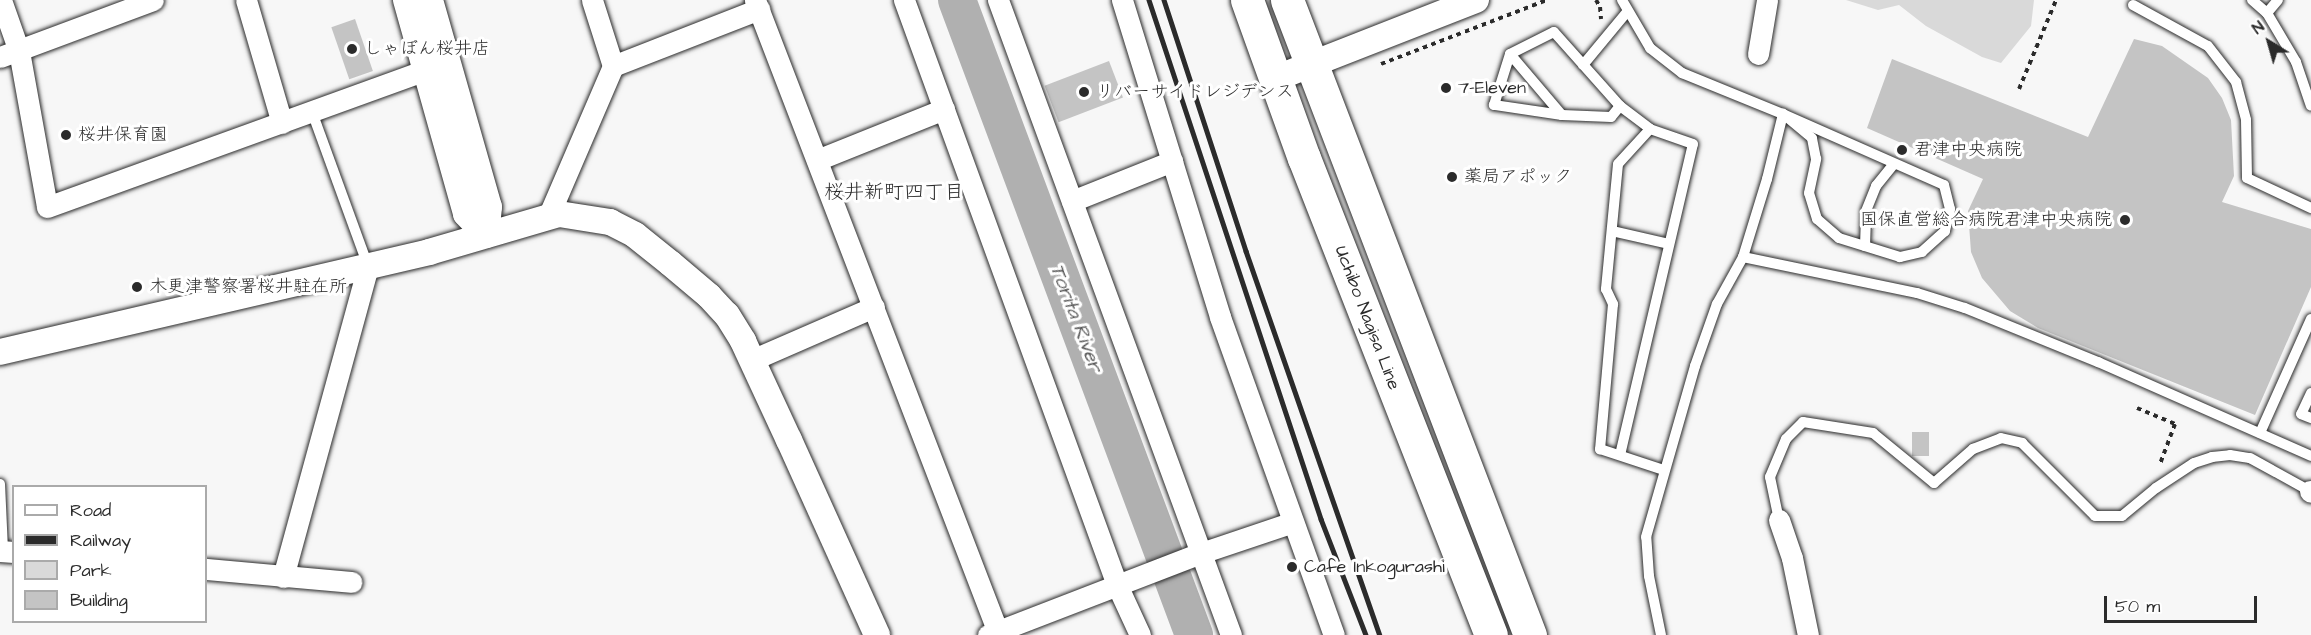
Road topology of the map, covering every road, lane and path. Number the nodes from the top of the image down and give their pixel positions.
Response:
1 (2, 0) edge
2 (153, 0) edge
3 (246, 0) edge
4 (406, 0) edge
5 (430, 0) edge
6 (592, 0) edge
7 (904, 0) edge
8 (998, 0) edge
9 (1122, 0) edge
10 (1247, 0) edge
11 (1287, 0) edge
12 (1476, 0) edge
13 (1547, 0) edge
14 (1596, 0) edge
15 (1622, 0) edge
16 (1767, 0) edge
17 (2056, 0) edge
18 (2252, 0) edge
19 (2278, 0) edge
20 (757, 5) edge
21 (2133, 5) dead end
22 (1627, 12) junction
23 (2267, 13) junction
24 (1598, 27) dead end
25 (10, 54) edge
26 (1510, 54) junction
27 (1758, 54) dead end
28 (1311, 65) junction
29 (1583, 65) junction
30 (613, 66) junction
31 (1376, 66) dead end
32 (425, 70) junction
33 (1274, 79) junction
34 (2019, 89) dead end
35 (2310, 99) edge
36 (1620, 106) junction
37 (944, 109) junction
38 (312, 112) junction
39 (1783, 114) junction
40 (1562, 115) junction
41 (282, 123) junction
42 (1650, 129) junction
43 (818, 160) junction
44 (1172, 161) junction
45 (1894, 164) junction
46 (1072, 201) junction
47 (2311, 208) edge
48 (548, 217) junction
49 (1612, 231) junction
50 (486, 235) junction
51 (1669, 244) junction
52 (1865, 246) junction
53 (1743, 257) junction
54 (368, 266) junction
55 (874, 308) junction
56 (2311, 319) edge
57 (2306, 341) edge
58 (0, 352) edge
59 (752, 360) junction
60 (2311, 393) edge
61 (2137, 408) dead end
62 (2311, 418) edge
63 (2260, 434) junction
64 (1620, 455) junction
65 (2311, 456) edge
66 (2160, 464) dead end
67 (1664, 470) junction
68 (0, 484) edge
69 (2310, 491) edge
70 (1779, 520) joint
71 (1293, 522) junction
72 (5, 552) edge
73 (1197, 555) junction
74 (207, 569) edge
75 (283, 576) junction
76 (351, 582) dead end
77 (1123, 583) junction
78 (995, 634) edge
79 (877, 635) edge
80 (1140, 635) edge
81 (1231, 635) edge
82 (1334, 635) edge
83 (1491, 635) edge
84 (1530, 635) edge
85 (1661, 635) edge
86 (1808, 635) edge

1 - 25 street
2 - 25 street
3 - 41 street
4 - 32 street
5 - 50 street
6 - 30 street
7 - 37 street
8 - 46 street
9 - 44 street
10 - 33 highway, Uchibo Nagisa Line
11 - 28 highway
12 - 28 street
13 - 31 path
14 - 24 path
15 - 22 lane
16 - 27 street
17 - 34 path
18 - 23 lane
19 - 23 lane
20 - 30 street
20 - 43 street
21 - 47 lane
22 - 29 lane
22 - 39 lane
23 - 35 lane
25 - 41 street
26 - 29 lane
26 - 40 lane
26 - 40 lane
28 - 33 street
28 - 84 highway
29 - 36 lane
30 - 48 street
32 - 38 street
32 - 50 street
33 - 83 highway, Uchibo Nagisa Line
36 - 40 lane
36 - 42 lane
37 - 43 street
37 - 77 street
38 - 41 street
38 - 54 lane
39 - 45 lane
39 - 52 lane
39 - 53 lane
42 - 49 lane
42 - 51 lane
43 - 55 street
44 - 46 street
44 - 71 street
45 - 52 lane
45 - 52 lane
46 - 73 street
48 - 50 street
48 - 59 street
49 - 51 lane
49 - 64 lane
50 - 54 street
51 - 64 lane
53 - 63 lane
53 - 67 lane
54 - 58 street
54 - 75 street
55 - 59 street
55 - 78 street
56 - 57 lane
57 - 63 lane
59 - 79 street
60 - 62 lane
61 - 66 path
63 - 65 lane
64 - 67 lane
67 - 85 lane
68 - 72 lane
69 - 70 lane
70 - 86 street
71 - 73 street
71 - 82 street
73 - 77 street
73 - 81 street
74 - 75 street
75 - 76 street
77 - 78 street
77 - 80 street

